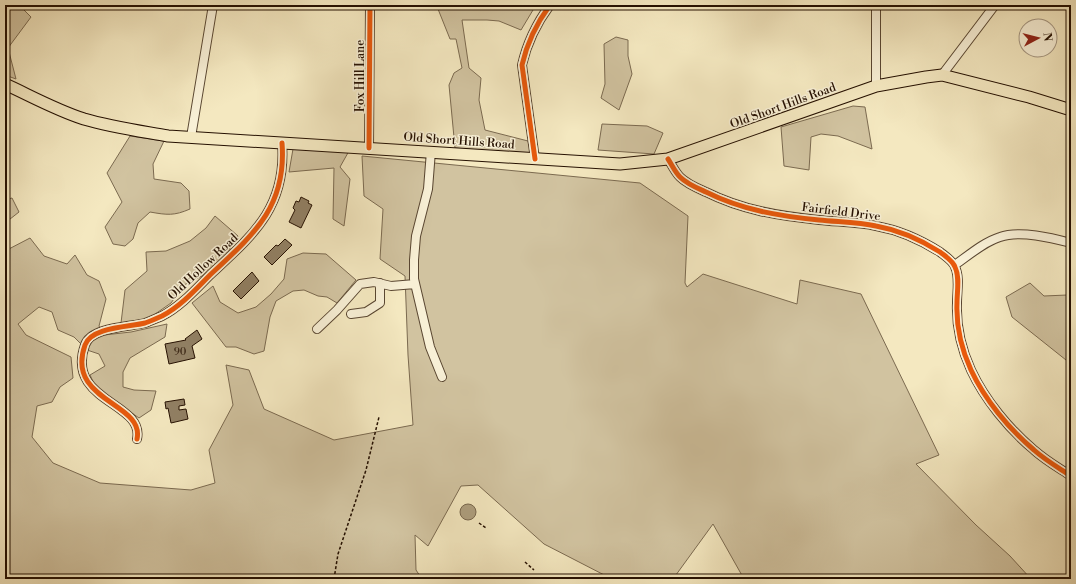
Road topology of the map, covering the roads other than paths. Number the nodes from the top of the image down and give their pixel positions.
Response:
1 (213, 5) edge
2 (370, 5) edge
3 (550, 5) edge
4 (876, 5) edge
5 (995, 5) edge
6 (942, 75) junction
7 (5, 84) edge
8 (876, 86) junction
9 (1071, 110) edge
10 (191, 137) junction
11 (282, 142) junction
12 (369, 148) junction
13 (431, 152) junction
14 (535, 159) junction
15 (668, 159) junction
16 (1071, 243) edge
17 (955, 265) junction
18 (380, 283) junction
19 (415, 284) junction
20 (351, 314) dead end
21 (317, 329) dead end
22 (442, 377) dead end
23 (137, 439) dead end
24 (1071, 476) edge

1 - 10 street
2 - 12 street, Fox Hill Lane
3 - 14 street
4 - 8 street
5 - 6 street
6 - 8 main road, Old Short Hills Road
6 - 9 main road, Old Short Hills Road
7 - 10 main road, Old Short Hills Road
8 - 15 main road, Old Short Hills Road
10 - 11 main road, Old Short Hills Road
11 - 12 main road, Old Short Hills Road
11 - 23 street, Old Hollow Road
12 - 13 main road, Old Short Hills Road
13 - 14 main road, Old Short Hills Road
13 - 19 street
14 - 15 main road, Old Short Hills Road
15 - 17 street, Fairfield Drive
16 - 17 street
17 - 24 street
18 - 19 street
18 - 20 street
18 - 21 street
19 - 22 street

